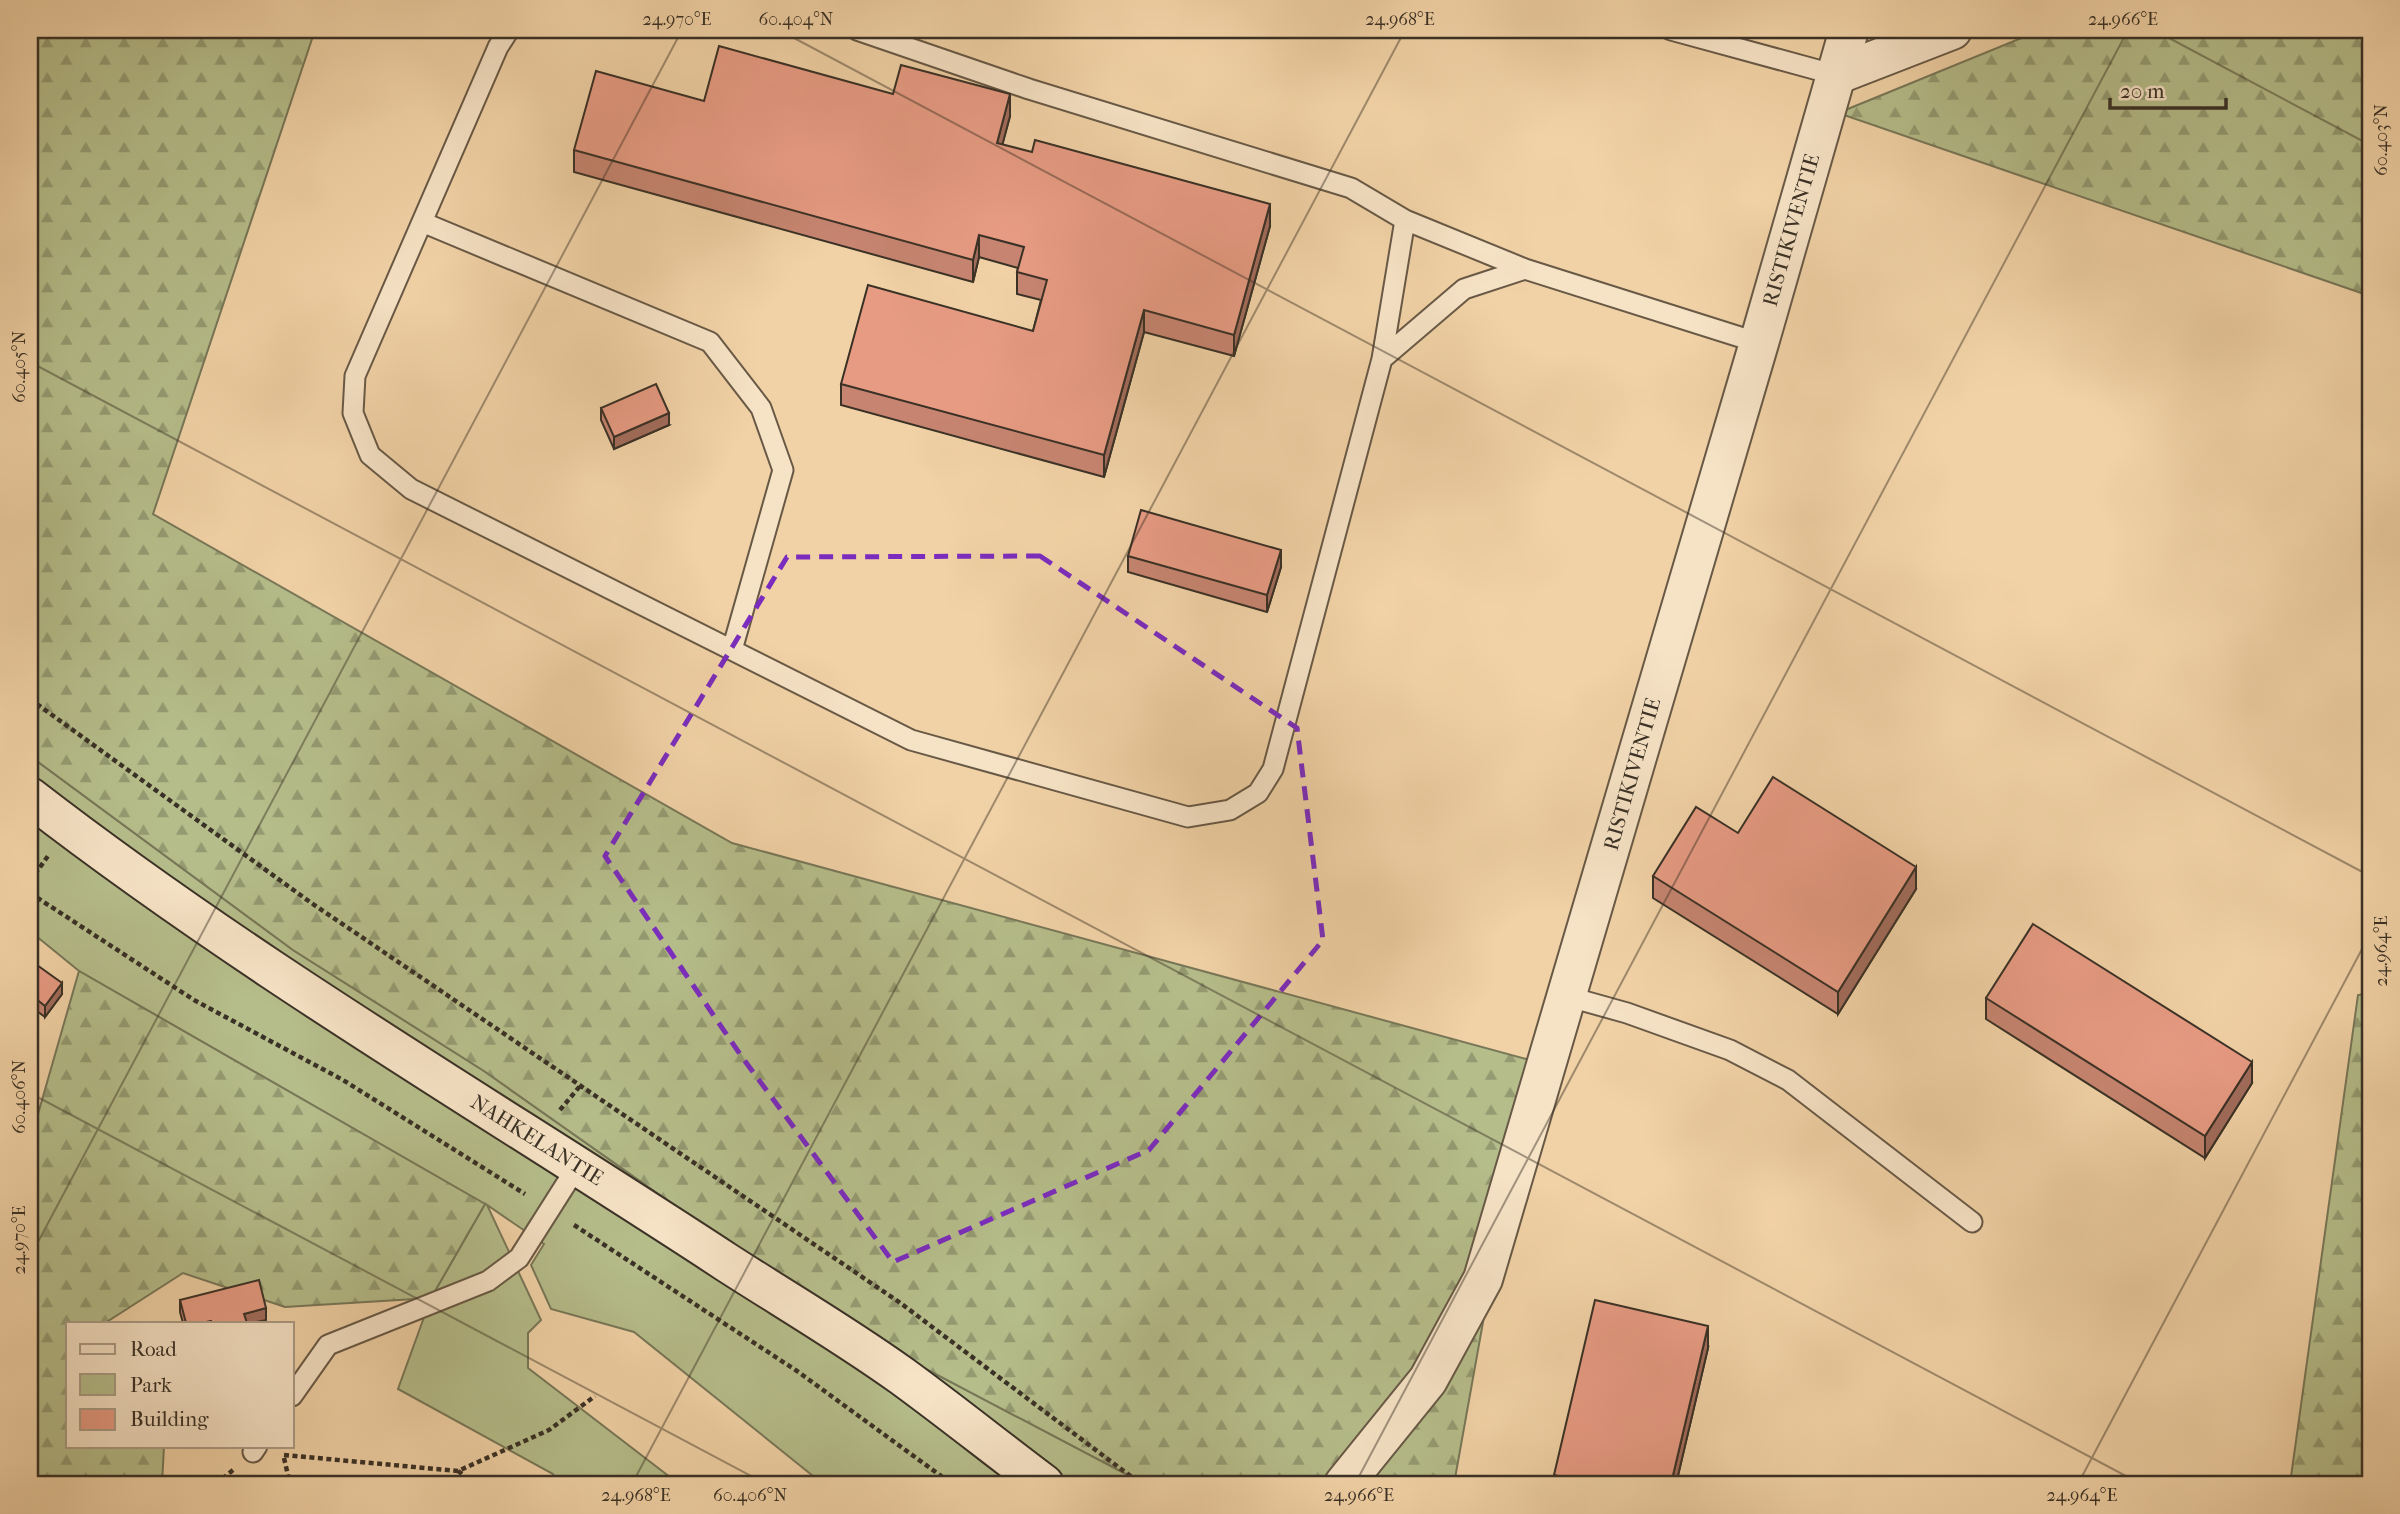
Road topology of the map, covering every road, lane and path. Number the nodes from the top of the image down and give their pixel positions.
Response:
1 (509, 30) edge
2 (858, 30) edge
3 (1671, 30) edge
4 (1849, 30) edge
5 (1952, 30) edge
6 (1836, 75) junction
7 (1405, 220) junction
8 (422, 222) junction
9 (1525, 269) junction
10 (1759, 343) junction
11 (1382, 359) junction
12 (732, 650) junction
13 (30, 699) edge
14 (30, 797) edge
15 (30, 893) edge
16 (1566, 996) junction
17 (578, 1165) junction
18 (548, 1208) junction
19 (1972, 1222) dead end
20 (294, 1393) edge
21 (595, 1396) dead end
22 (281, 1448) edge
23 (255, 1449) edge
24 (283, 1455) junction
25 (457, 1471) junction
26 (290, 1484) edge
27 (475, 1484) edge
28 (952, 1484) edge
29 (1044, 1484) edge
30 (1141, 1484) edge
31 (1344, 1484) edge

1 - 8 lane
2 - 7 lane
3 - 6 lane
4 - 6 street, RISTIKIVENTIE
5 - 6 street
6 - 10 street, RISTIKIVENTIE
7 - 9 lane
7 - 11 lane
8 - 12 lane
8 - 12 lane
9 - 10 lane
9 - 11 lane
10 - 16 street, RISTIKIVENTIE
11 - 12 lane
13 - 30 path
14 - 17 street, NAHKELANTIE
15 - 18 path
16 - 19 lane
16 - 31 street, RISTIKIVENTIE
17 - 18 lane
17 - 29 street, NAHKELANTIE
18 - 20 lane
18 - 28 path
21 - 25 path
22 - 24 path
23 - 24 path
24 - 25 path
24 - 26 path
25 - 27 path

